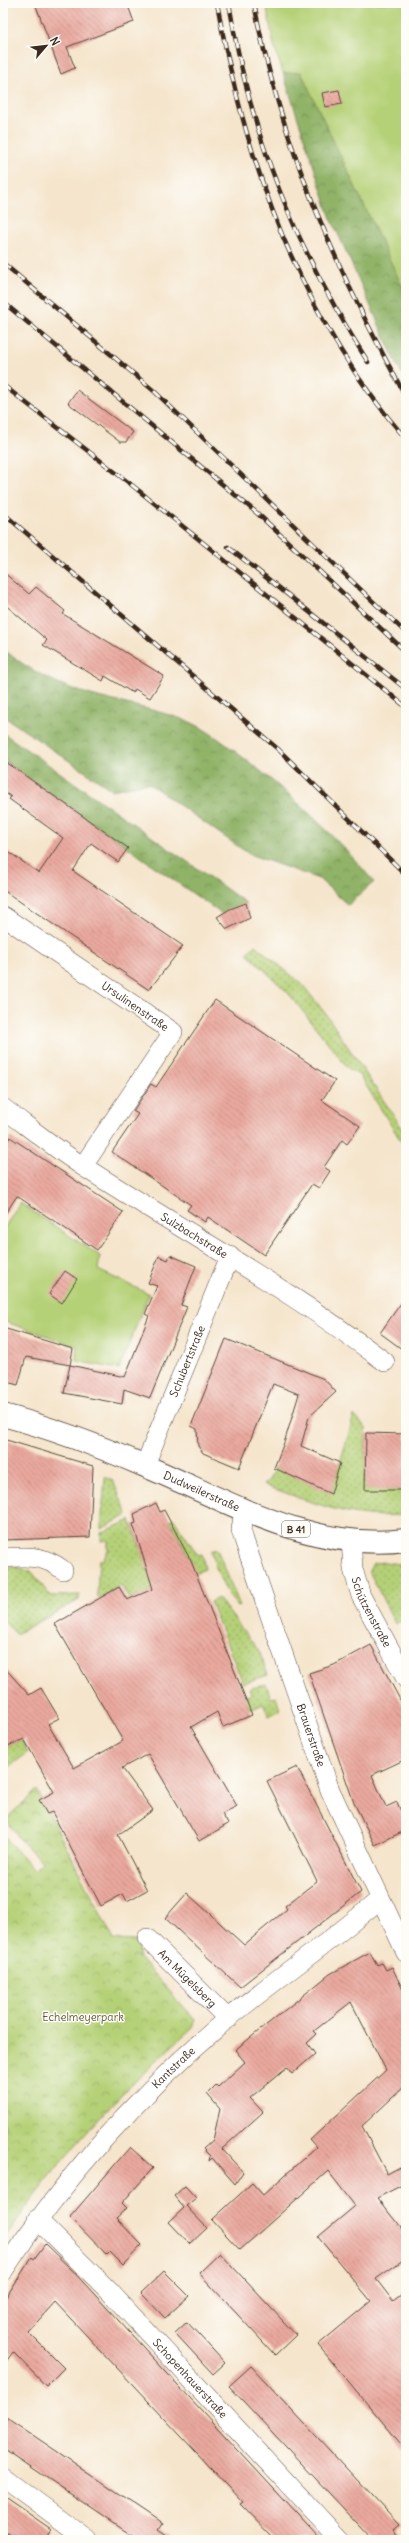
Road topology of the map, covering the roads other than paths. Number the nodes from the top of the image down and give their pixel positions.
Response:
1 (3, 916) edge
2 (5, 1114) edge
3 (83, 1166) junction
4 (230, 1256) junction
5 (385, 1362) dead end
6 (3, 1415) edge
7 (145, 1465) junction
8 (244, 1509) junction
9 (351, 1540) junction
10 (406, 1540) edge
11 (3, 1558) edge
12 (62, 1570) dead end
13 (406, 1679) edge
14 (380, 1900) junction
15 (148, 1938) dead end
16 (406, 1953) edge
17 (228, 2019) junction
18 (37, 2219) junction
19 (3, 2271) edge
20 (3, 2477) edge
21 (88, 2540) edge
22 (340, 2540) edge

1 - 3 street, Ursulinenstraße
2 - 3 street, Sulzbachstraße
3 - 4 street, Sulzbachstraße
4 - 5 street, Sulzbachstraße
4 - 7 street, Schubertstraße
6 - 7 main road, Dudweilerstraße / B 41
7 - 8 main road, Dudweilerstraße / B 41
8 - 9 main road, Dudweilerstraße / B 41
8 - 14 street, Brauerstraße
9 - 10 main road, Dudweilerstraße / B 41
9 - 13 street, Schützenstraße
11 - 12 street
14 - 16 street, Brauerstraße
14 - 17 street, Kantstraße
15 - 17 street, Am Mügelsberg
17 - 18 street, Kantstraße
18 - 19 street, Kantstraße
18 - 22 street, Schopenhauerstraße
20 - 21 street

